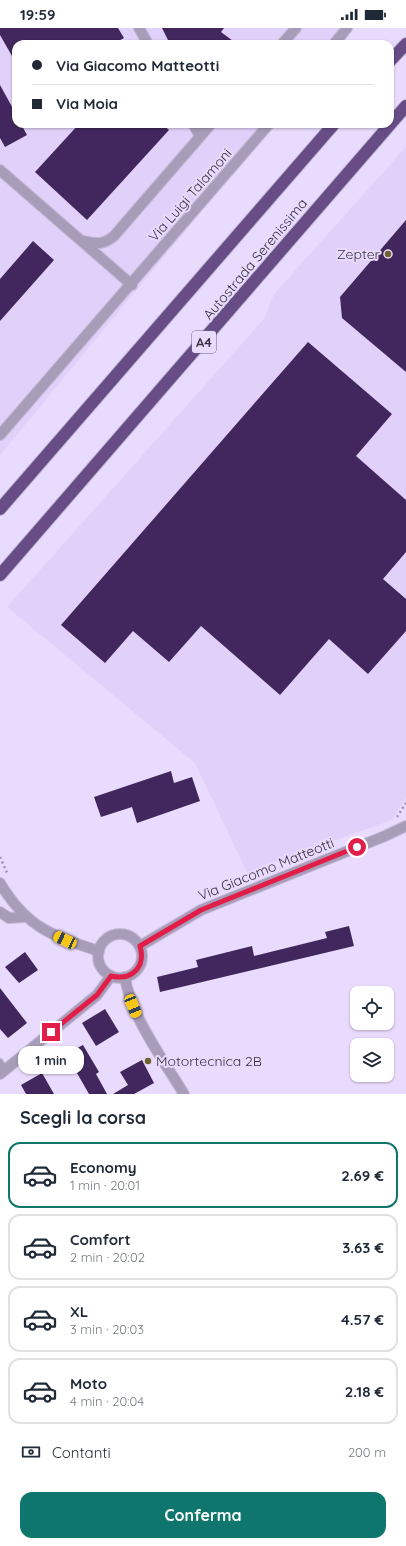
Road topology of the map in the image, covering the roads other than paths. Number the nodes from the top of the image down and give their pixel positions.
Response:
1 (139, 28) edge
2 (296, 28) edge
3 (347, 28) edge
4 (146, 40) edge
5 (286, 40) edge
6 (337, 40) edge
7 (406, 44) edge
8 (394, 57) edge
9 (406, 106) edge
10 (394, 120) edge
11 (195, 128) edge
12 (208, 128) edge
13 (266, 128) edge
14 (331, 128) edge
15 (387, 128) edge
16 (200, 136) junction
17 (0, 170) edge
18 (83, 241) junction
19 (132, 285) junction
20 (0, 435) edge
21 (0, 508) edge
22 (0, 575) edge
23 (406, 826) edge
24 (0, 883) edge
25 (0, 912) edge
26 (25, 917) junction
27 (140, 946) junction
28 (99, 950) junction
29 (111, 976) junction
30 (125, 977) junction
31 (2, 1069) edge
32 (184, 1094) edge

1 - 4 street
2 - 5 street
3 - 6 street
7 - 8 highway
9 - 10 highway, Autostrada Serenissima / A4
11 - 16 street
12 - 16 street
13 - 19 street, Via Luigi Talamoni
14 - 21 highway, Autostrada Serenissima
15 - 22 highway, Autostrada Serenissima / A4
16 - 18 street
17 - 18 street
18 - 19 street
19 - 20 street, Via Luigi Talamoni
23 - 27 street, Via Giacomo Matteotti
24 - 26 street
25 - 26 street
26 - 28 street
27 - 28 street
27 - 30 street
28 - 29 street
29 - 30 street
29 - 31 street
30 - 32 street

